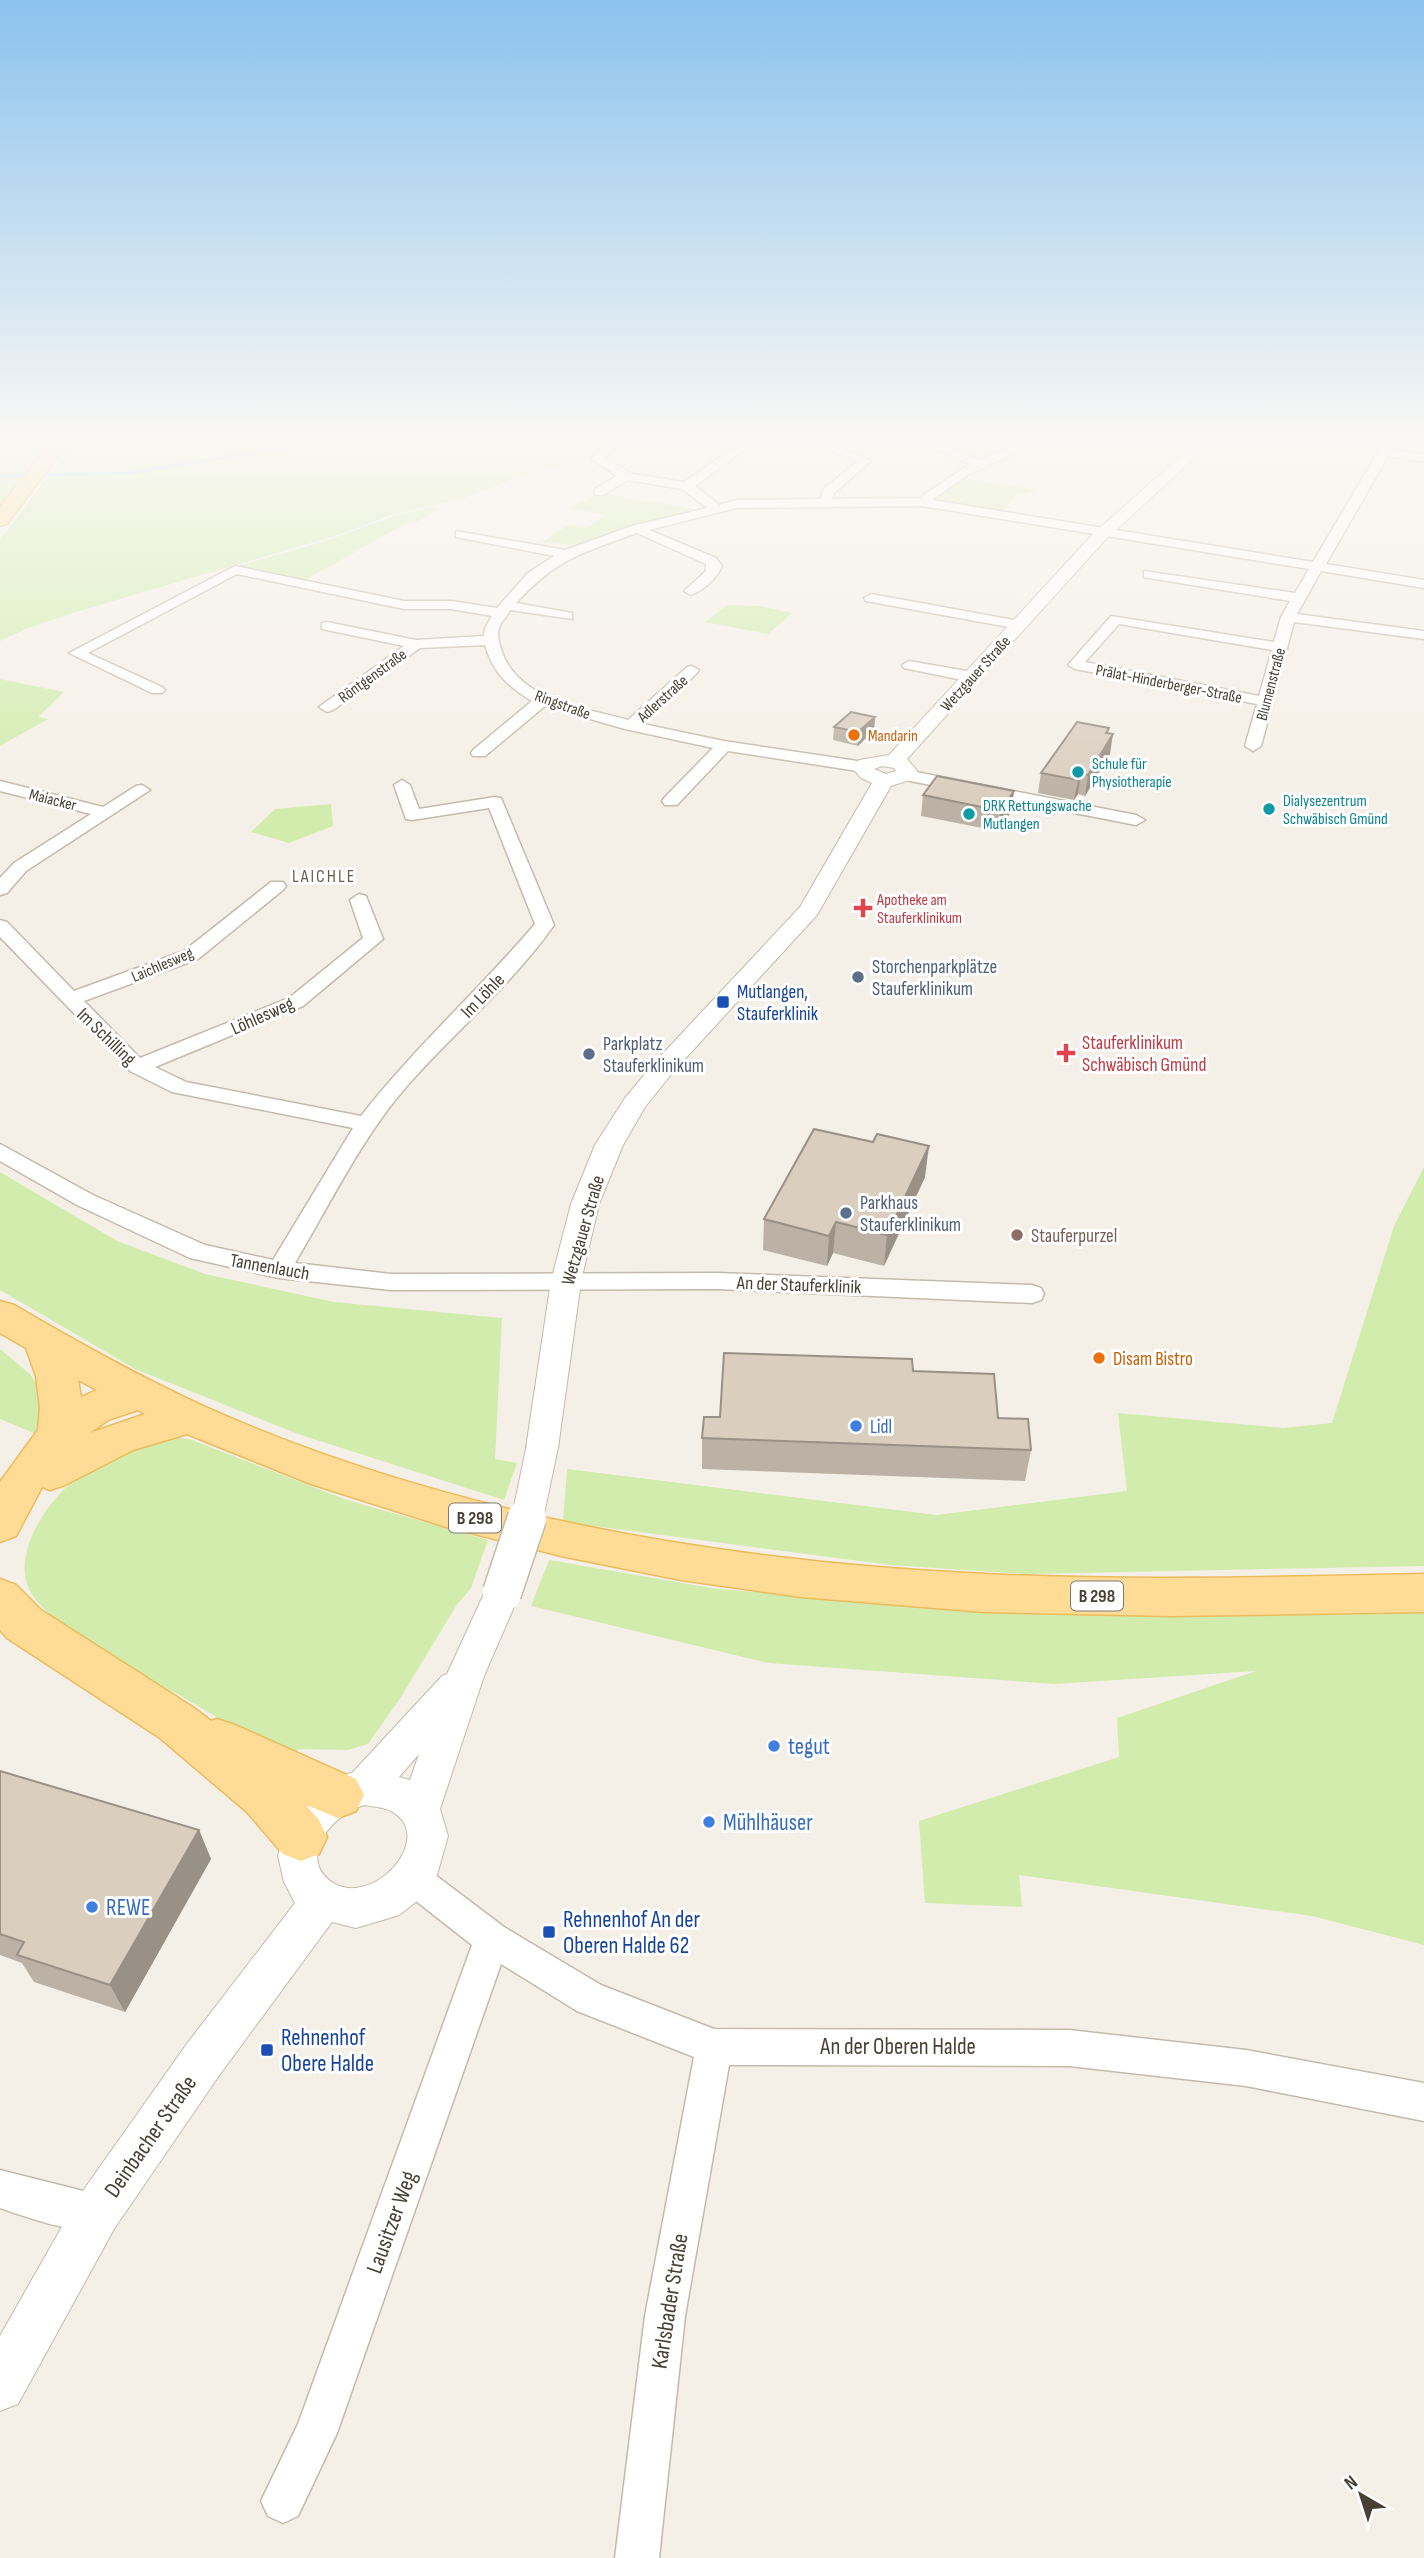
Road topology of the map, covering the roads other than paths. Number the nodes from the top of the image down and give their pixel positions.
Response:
1 (558, 559) edge
2 (707, 559) edge
3 (1080, 559) edge
4 (1275, 559) edge
5 (1320, 559) edge
6 (1316, 566) junction
7 (1149, 574) dead end
8 (1424, 584) edge
9 (691, 591) dead end
10 (871, 598) dead end
11 (1297, 598) junction
12 (504, 609) junction
13 (567, 616) dead end
14 (1287, 617) junction
15 (1019, 625) junction
16 (327, 626) dead end
17 (1424, 635) edge
18 (491, 639) junction
19 (416, 643) junction
20 (1279, 647) junction
21 (909, 665) dead end
22 (692, 670) dead end
23 (972, 677) junction
24 (157, 690) dead end
25 (542, 700) junction
26 (1264, 701) junction
27 (327, 707) dead end
28 (631, 726) junction
29 (724, 746) junction
30 (1253, 746) dead end
31 (479, 753) dead end
32 (864, 767) junction
33 (900, 768) junction
34 (884, 780) junction
35 (402, 785) dead end
36 (0, 786) edge
37 (142, 790) dead end
38 (671, 801) dead end
39 (106, 813) junction
40 (1136, 820) dead end
41 (277, 886) dead end
42 (0, 889) edge
43 (359, 900) dead end
44 (0, 926) edge
45 (70, 999) junction
46 (137, 1067) junction
47 (366, 1124) junction
48 (0, 1151) edge
49 (279, 1270) junction
50 (566, 1281) junction
51 (1032, 1294) dead end
52 (0, 1315) edge
53 (42, 1341) junction
54 (141, 1394) junction
55 (191, 1418) junction
56 (55, 1454) junction
57 (1, 1522) edge
58 (1424, 1593) edge
59 (0, 1598) edge
60 (464, 1676) junction
61 (177, 1723) junction
62 (352, 1791) junction
63 (420, 1809) junction
64 (301, 1836) junction
65 (414, 1879) junction
66 (323, 1900) junction
67 (492, 1939) junction
68 (714, 2047) junction
69 (1424, 2102) edge
70 (0, 2189) edge
71 (97, 2212) junction
72 (0, 2386) edge
73 (284, 2501) dead end
74 (637, 2558) edge

1 - 12 street
2 - 9 street
3 - 15 street, Wetzgauer Straße
4 - 6 street
5 - 6 street, Blumenstraße
6 - 8 street
6 - 11 street, Blumenstraße
7 - 11 street
10 - 15 street
11 - 14 street, Blumenstraße
12 - 13 street
12 - 18 street
12 - 24 street
14 - 17 street
14 - 20 street, Blumenstraße
15 - 23 street, Wetzgauer Straße
16 - 19 street
18 - 19 street
18 - 25 street, Ringstraße
19 - 27 street, Röntgenstraße
20 - 26 street, Blumenstraße
20 - 26 street, Prälat-Hinderberger-Straße
21 - 23 street
22 - 28 street, Adlerstraße
23 - 33 street, Wetzgauer Straße
25 - 28 street, Ringstraße
25 - 31 street
26 - 30 street, Blumenstraße
28 - 29 street, Ringstraße
29 - 32 street, Ringstraße
29 - 38 street
32 - 33 street
32 - 34 street
33 - 34 street
33 - 40 street
34 - 50 street, Wetzgauer Straße
35 - 47 street, Im Löhle
36 - 39 street, Maiacker
37 - 39 street
39 - 42 street
41 - 45 street, Laichlesweg
43 - 46 street, Löhlesweg
44 - 45 street, Im Schilling
45 - 46 street, Im Schilling
46 - 47 street, Im Schilling
47 - 49 street, Im Löhle
48 - 49 street, Tannenlauch
49 - 50 street, Tannenlauch
50 - 51 street, An der Stauferklinik
50 - 60 street, Wetzgauer Straße, bridge
52 - 53 main road, B 298
53 - 54 main road, B 298
53 - 56 main road
54 - 55 main road, B 298
54 - 56 main road
55 - 56 main road
55 - 58 main road, B 298
56 - 57 main road
59 - 61 main road
60 - 62 street, Wetzgauer Straße
60 - 63 street, Wetzgauer Straße
61 - 62 main road
61 - 64 main road
62 - 63 street
62 - 64 street, Wetzgauer Straße
63 - 65 street
64 - 66 street
65 - 66 street
65 - 67 street, An der Oberen Halde
66 - 71 street, Deinbacher Straße
67 - 68 street, An der Oberen Halde
67 - 73 street, Lausitzer Weg
68 - 69 street, An der Oberen Halde
68 - 74 street, Karlsbader Straße
70 - 71 street
71 - 72 street, Deinbacher Straße

